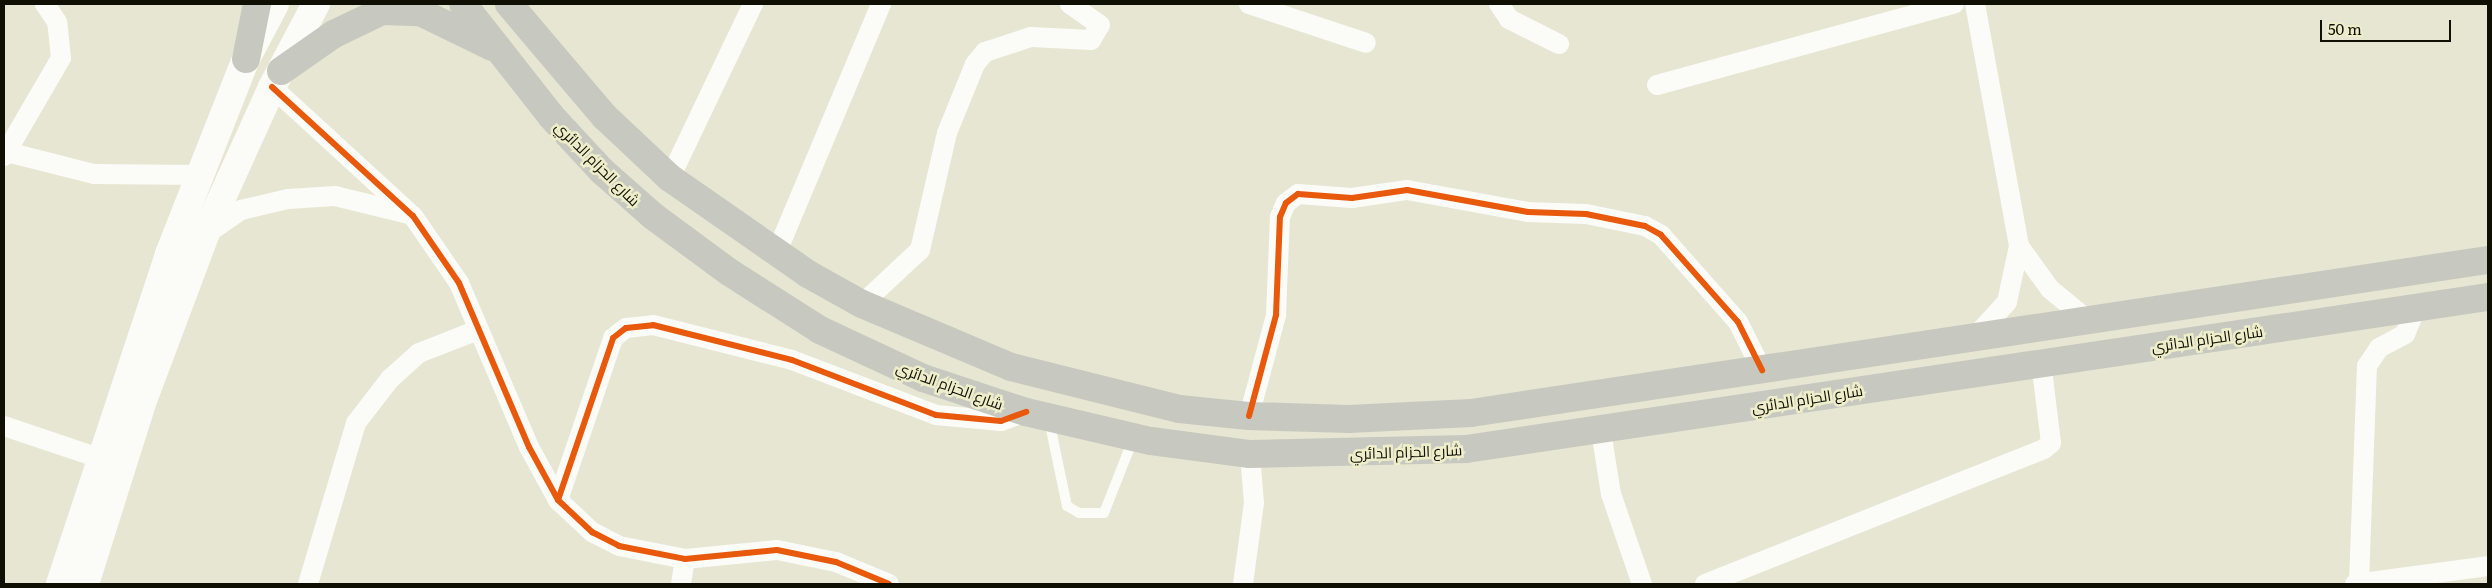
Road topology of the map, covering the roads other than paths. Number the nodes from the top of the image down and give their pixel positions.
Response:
1 (45, 4) edge
2 (257, 4) edge
3 (275, 4) edge
4 (316, 4) edge
5 (463, 4) edge
6 (509, 4) edge
7 (754, 4) edge
8 (881, 4) edge
9 (1070, 4) edge
10 (1249, 4) edge
11 (1499, 4) edge
12 (1954, 4) edge
13 (1975, 4) edge
14 (1366, 43) dead end
15 (1559, 44) dead end
16 (496, 49) junction
17 (246, 59) junction
18 (276, 79) junction
19 (1656, 85) dead end
20 (6, 154) edge
21 (198, 175) junction
22 (670, 178) junction
23 (413, 216) junction
24 (205, 235) junction
25 (2020, 246) junction
26 (776, 254) junction
27 (2488, 260) edge
28 (2488, 297) edge
29 (862, 304) junction
30 (2416, 308) junction
31 (2089, 321) junction
32 (478, 330) junction
33 (1974, 338) junction
34 (2041, 362) junction
35 (1762, 370) junction
36 (1037, 415) junction
37 (1249, 416) junction
38 (4, 426) edge
39 (1601, 431) junction
40 (1134, 437) junction
41 (1250, 454) junction
42 (98, 458) junction
43 (558, 500) junction
44 (685, 559) junction
45 (2488, 566) edge
46 (60, 584) edge
47 (86, 584) edge
48 (308, 584) edge
49 (681, 584) edge
50 (889, 584) edge
51 (1243, 584) edge
52 (1642, 584) edge
53 (1705, 584) edge
54 (2357, 584) edge

1 - 20 street
2 - 17 main road
3 - 17 main road
4 - 18 main road
5 - 16 main road, شارع الحزام الدائري
6 - 22 main road
7 - 22 street
8 - 26 street
9 - 29 street
10 - 14 street
11 - 15 street
12 - 19 street
13 - 25 street
16 - 18 main road
16 - 36 main road, شارع الحزام الدائري
17 - 21 main road
18 - 23 street
18 - 24 main road
20 - 21 street
21 - 42 main road
22 - 26 main road
23 - 24 street
23 - 32 street
24 - 47 main road
25 - 31 street
25 - 33 street
26 - 29 main road
27 - 31 main road
28 - 30 main road, شارع الحزام الدائري
29 - 37 main road
30 - 34 main road, شارع الحزام الدائري
30 - 54 street
31 - 33 main road
32 - 43 street
32 - 48 street
33 - 35 main road
34 - 39 main road, شارع الحزام الدائري
34 - 53 street
35 - 37 main road
35 - 37 street
36 - 40 main road, شارع الحزام الدائري
36 - 40 lane
36 - 43 street
38 - 42 street
39 - 41 main road, شارع الحزام الدائري
39 - 52 street
40 - 41 main road, شارع الحزام الدائري
41 - 51 street
42 - 46 main road
43 - 44 street
44 - 49 street
44 - 50 street
45 - 54 street

